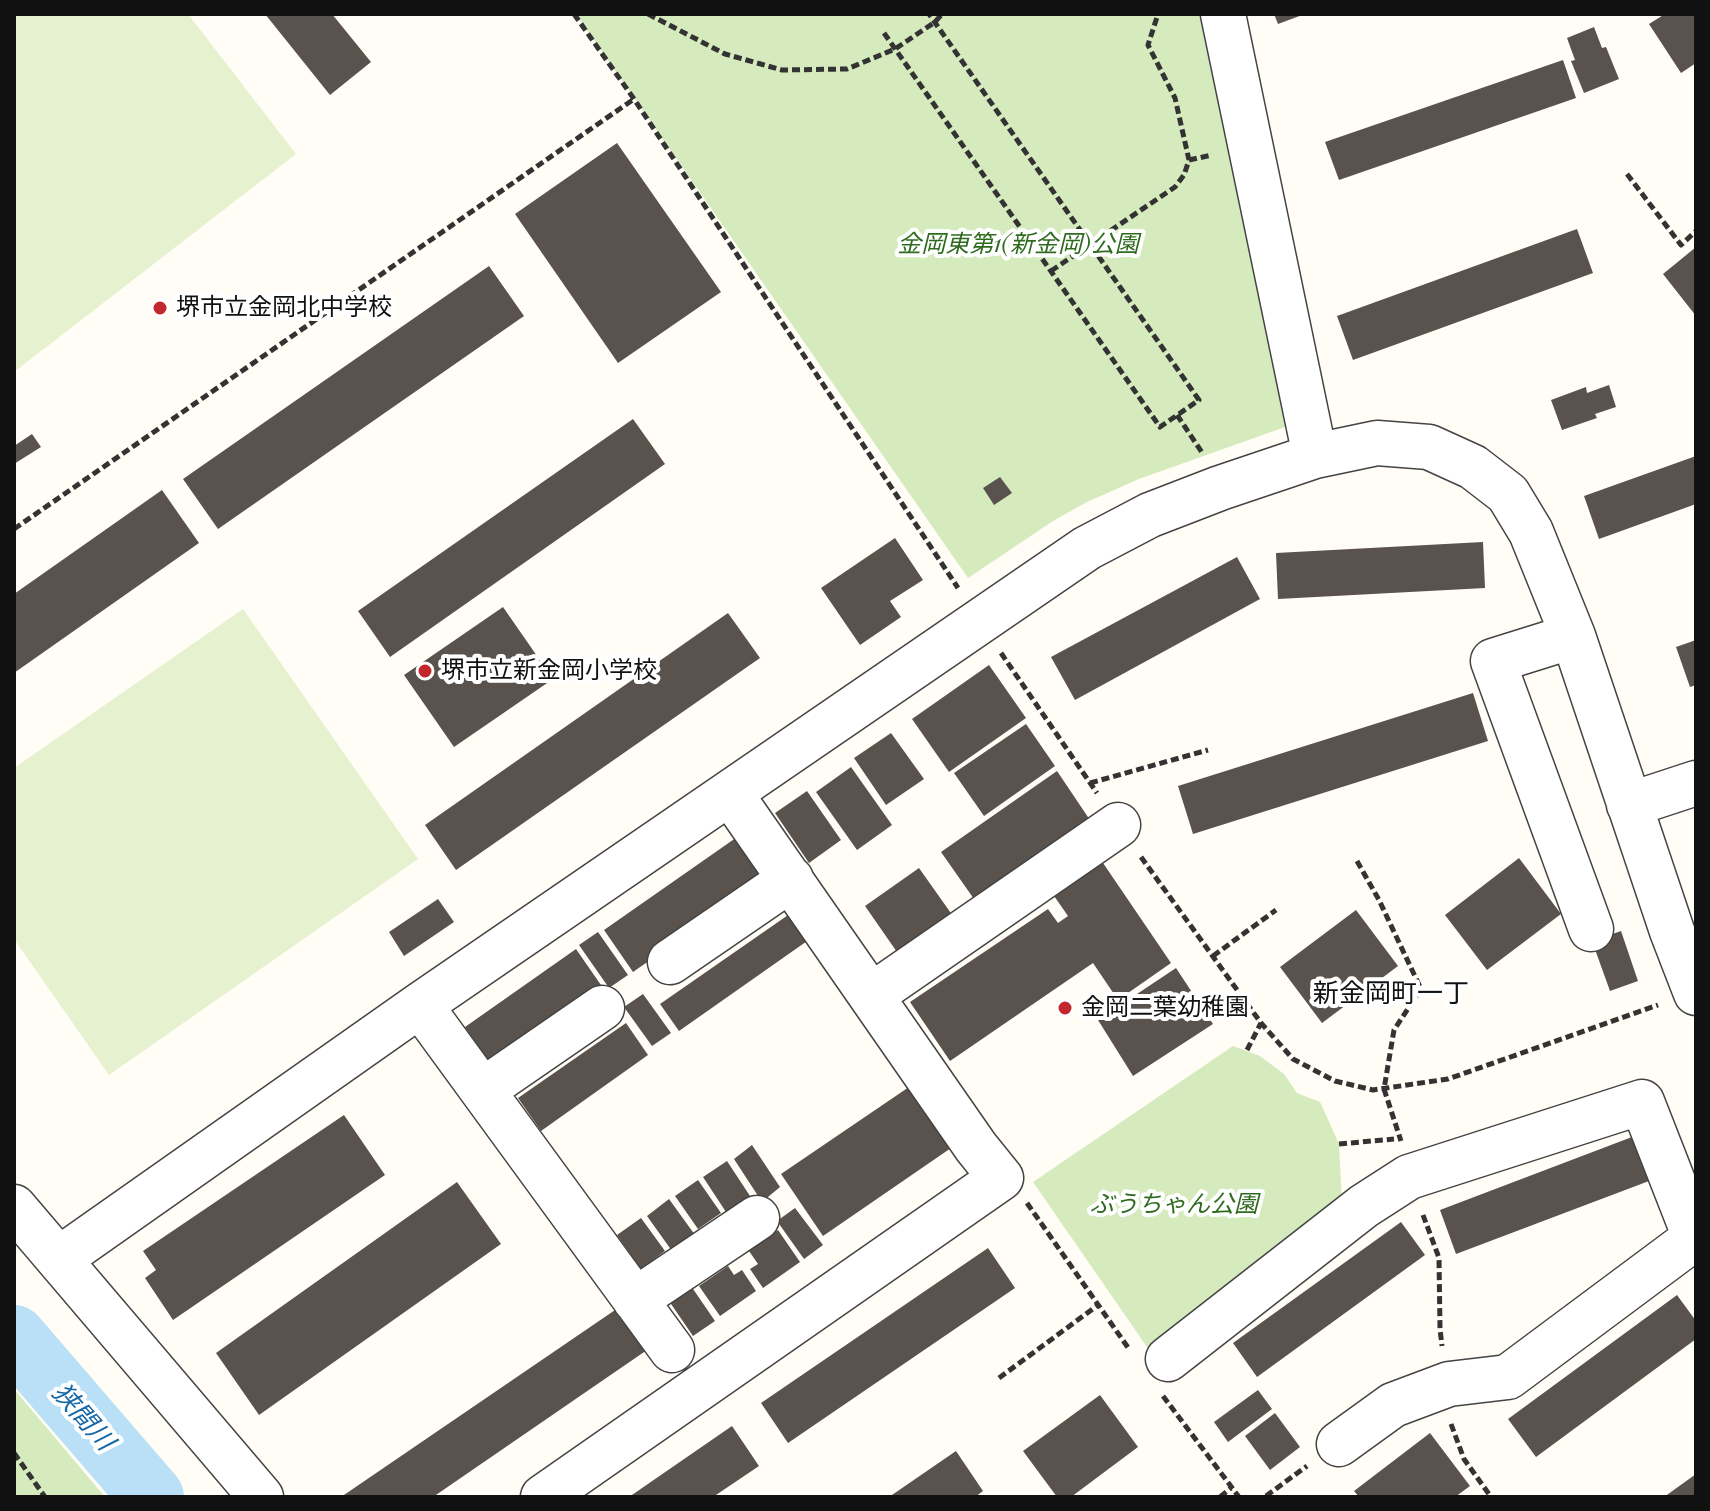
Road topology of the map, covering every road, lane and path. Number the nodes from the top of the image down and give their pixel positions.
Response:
1 (574, 14) edge
2 (648, 14) edge
3 (929, 14) edge
4 (942, 14) edge
5 (1158, 14) edge
6 (1223, 14) edge
7 (935, 22) junction
8 (884, 33) dead end
9 (895, 49) junction
10 (634, 99) junction
11 (1627, 174) dead end
12 (1696, 231) edge
13 (1089, 244) junction
14 (1051, 271) junction
15 (1177, 415) junction
16 (1315, 456) junction
17 (1210, 465) dead end
18 (14, 529) edge
19 (962, 595) dead end
20 (1573, 636) junction
21 (994, 642) dead end
22 (1208, 750) dead end
23 (1090, 783) junction
24 (1696, 783) edge
25 (730, 793) junction
26 (1629, 805) junction
27 (1118, 825) junction
28 (791, 879) junction
29 (1276, 910) dead end
30 (1591, 929) dead end
31 (1213, 956) junction
32 (670, 962) dead end
33 (872, 995) junction
34 (1683, 997) edge
35 (420, 1005) junction
36 (602, 1008) dead end
37 (1261, 1023) junction
38 (1247, 1050) dead end
39 (483, 1090) junction
40 (1400, 1138) dead end
41 (1339, 1144) dead end
42 (1001, 1178) junction
43 (14, 1207) edge
44 (757, 1218) dead end
45 (1696, 1238) edge
46 (59, 1259) junction
47 (635, 1300) junction
48 (1098, 1305) junction
49 (672, 1350) dead end
50 (1151, 1366) junction
51 (999, 1378) dead end
52 (1339, 1444) joint
53 (14, 1453) edge
54 (1231, 1488) junction
55 (45, 1497) edge
56 (261, 1497) edge
57 (543, 1497) edge
58 (1220, 1497) edge
59 (1239, 1497) edge
60 (1266, 1497) edge

1 - 10 path
2 - 9 path
3 - 7 path
4 - 7 path
5 - 13 path
6 - 16 street
7 - 9 path
7 - 13 path
8 - 9 path
9 - 14 path
10 - 18 path
10 - 19 path
11 - 12 path
13 - 14 path
13 - 15 path
14 - 15 path
15 - 17 path
16 - 20 street
16 - 25 street
20 - 26 street
20 - 30 street
21 - 23 path
22 - 23 path
23 - 27 path
24 - 26 street
25 - 28 street
25 - 35 street
26 - 34 street
27 - 31 path
27 - 33 street
28 - 32 street
28 - 33 street
29 - 31 path
31 - 37 path
33 - 42 street
34 - 37 path
35 - 39 street
35 - 46 street
36 - 39 street
37 - 38 path
39 - 47 street
40 - 41 path
42 - 48 path
42 - 57 street
43 - 46 street
44 - 47 street
45 - 50 street
45 - 52 street
46 - 56 street
47 - 49 street
48 - 50 path
48 - 51 path
50 - 54 path
52 - 60 path
53 - 55 path
54 - 58 path
54 - 59 path

